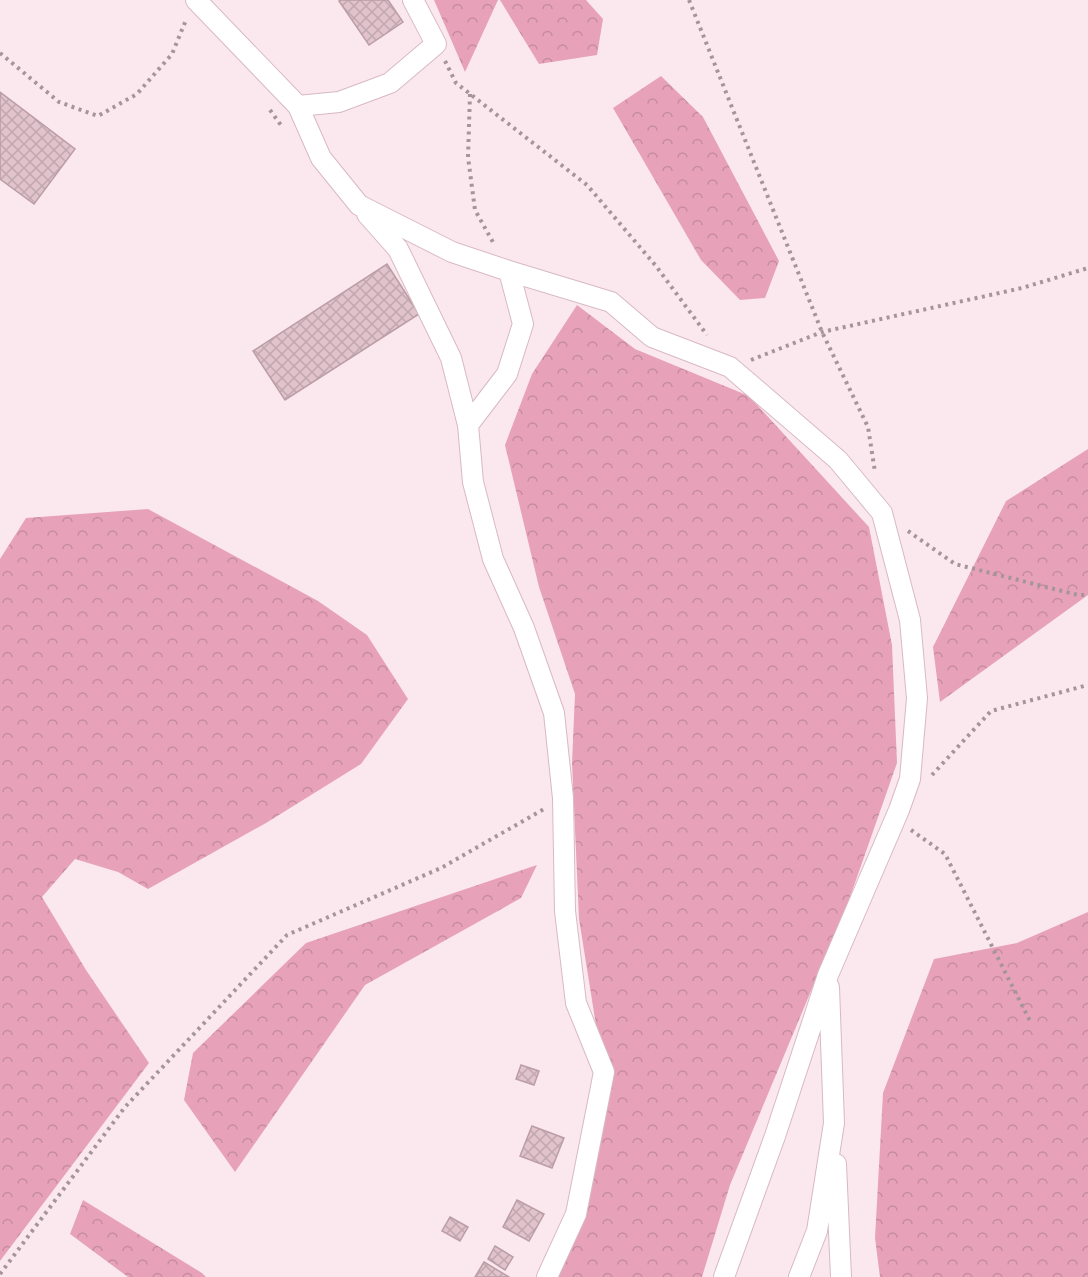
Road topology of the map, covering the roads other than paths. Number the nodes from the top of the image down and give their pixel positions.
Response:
1 (413, 0) edge
2 (193, 5) edge
3 (298, 106) junction
4 (359, 205) junction
5 (509, 271) junction
6 (468, 425) junction
7 (828, 975) junction
8 (834, 1123) junction
9 (547, 1277) edge
10 (724, 1277) edge
11 (799, 1277) edge
12 (841, 1277) edge

1 - 3 street
2 - 3 street
3 - 4 street
4 - 5 street
4 - 6 street
5 - 6 street
5 - 7 street
6 - 9 street
7 - 8 street
7 - 10 street
8 - 11 street
8 - 12 street

